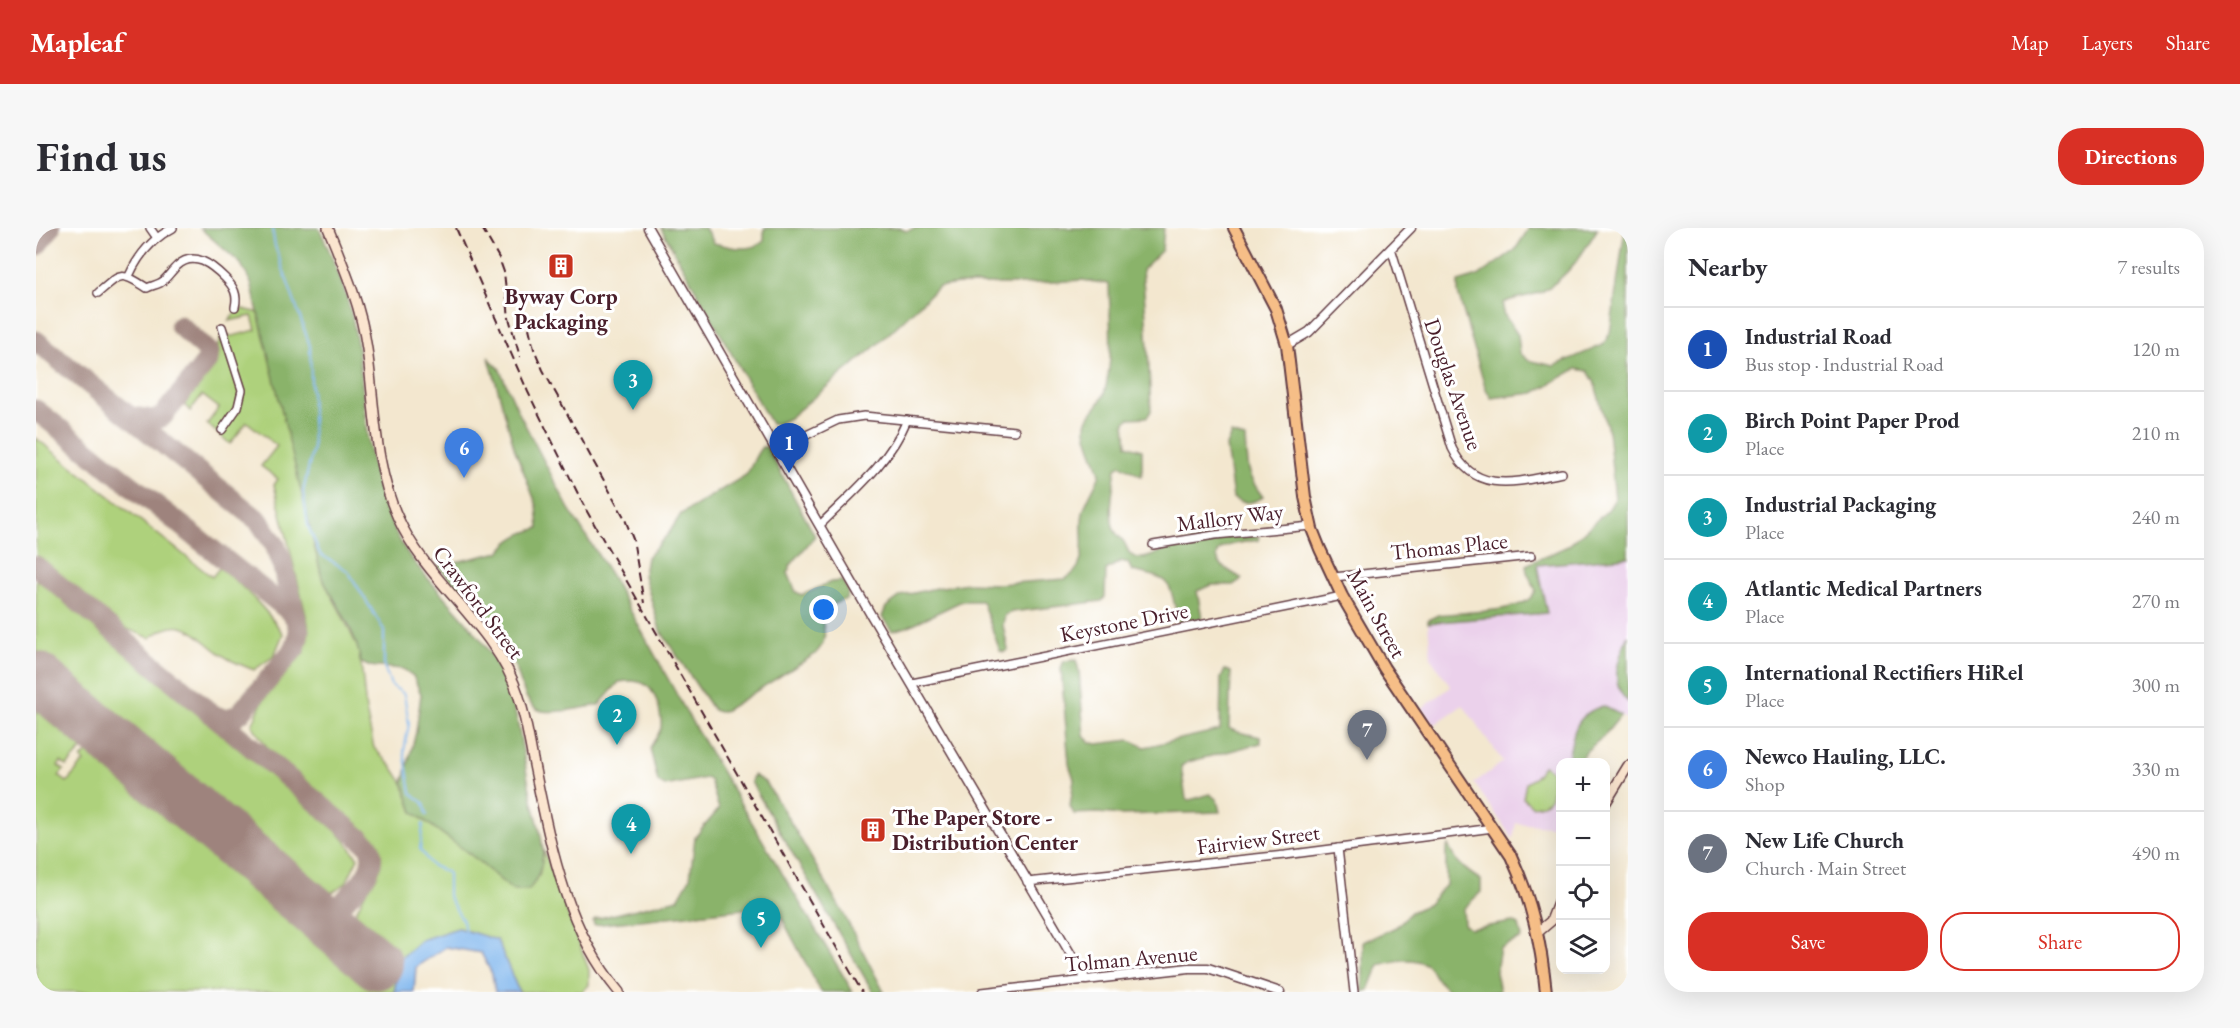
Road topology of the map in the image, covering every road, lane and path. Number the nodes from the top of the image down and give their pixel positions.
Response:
1 (150, 228) edge
2 (173, 228) edge
3 (328, 228) edge
4 (648, 228) edge
5 (1234, 228) edge
6 (1411, 228) edge
7 (157, 238) junction
8 (1391, 248) junction
9 (129, 276) junction
10 (98, 294) dead end
11 (235, 307) dead end
12 (222, 327) dead end
13 (1287, 345) junction
14 (907, 420) junction
15 (222, 430) dead end
16 (1015, 431) dead end
17 (777, 449) junction
18 (1562, 473) dead end
19 (820, 525) junction
20 (1311, 526) junction
21 (1153, 545) dead end
22 (1532, 556) dead end
23 (1334, 577) junction
24 (1342, 596) junction
25 (912, 683) junction
26 (1628, 766) edge
27 (1610, 794) edge
28 (1493, 828) junction
29 (1338, 848) junction
30 (1028, 882) junction
31 (1556, 908) edge
32 (1538, 932) junction
33 (1086, 980) junction
34 (619, 992) edge
35 (982, 992) edge
36 (1280, 992) edge
37 (1354, 992) edge
38 (1546, 992) edge

1 - 7 street
2 - 7 street
3 - 34 main road, Crawford Street
4 - 17 street
5 - 13 main road, Main Street
6 - 8 street
7 - 9 street
8 - 13 street
8 - 18 street, Douglas Avenue
9 - 10 street
9 - 11 street
12 - 15 street
13 - 20 main road, Main Street
14 - 16 street
14 - 17 street
14 - 19 street
17 - 19 street
19 - 25 street
20 - 21 street, Mallory Way
20 - 23 main road, Main Street
22 - 23 street, Thomas Place
23 - 24 main road, Main Street
24 - 25 street, Keystone Drive
24 - 28 main road, Main Street
25 - 30 street
26 - 27 main road
28 - 29 street, Fairview Street
28 - 32 main road, Main Street
29 - 30 street, Fairview Street
29 - 37 street
30 - 33 street
31 - 32 main road
32 - 38 main road, Main Street
33 - 35 street, Tolman Avenue
33 - 36 street, Tolman Avenue

